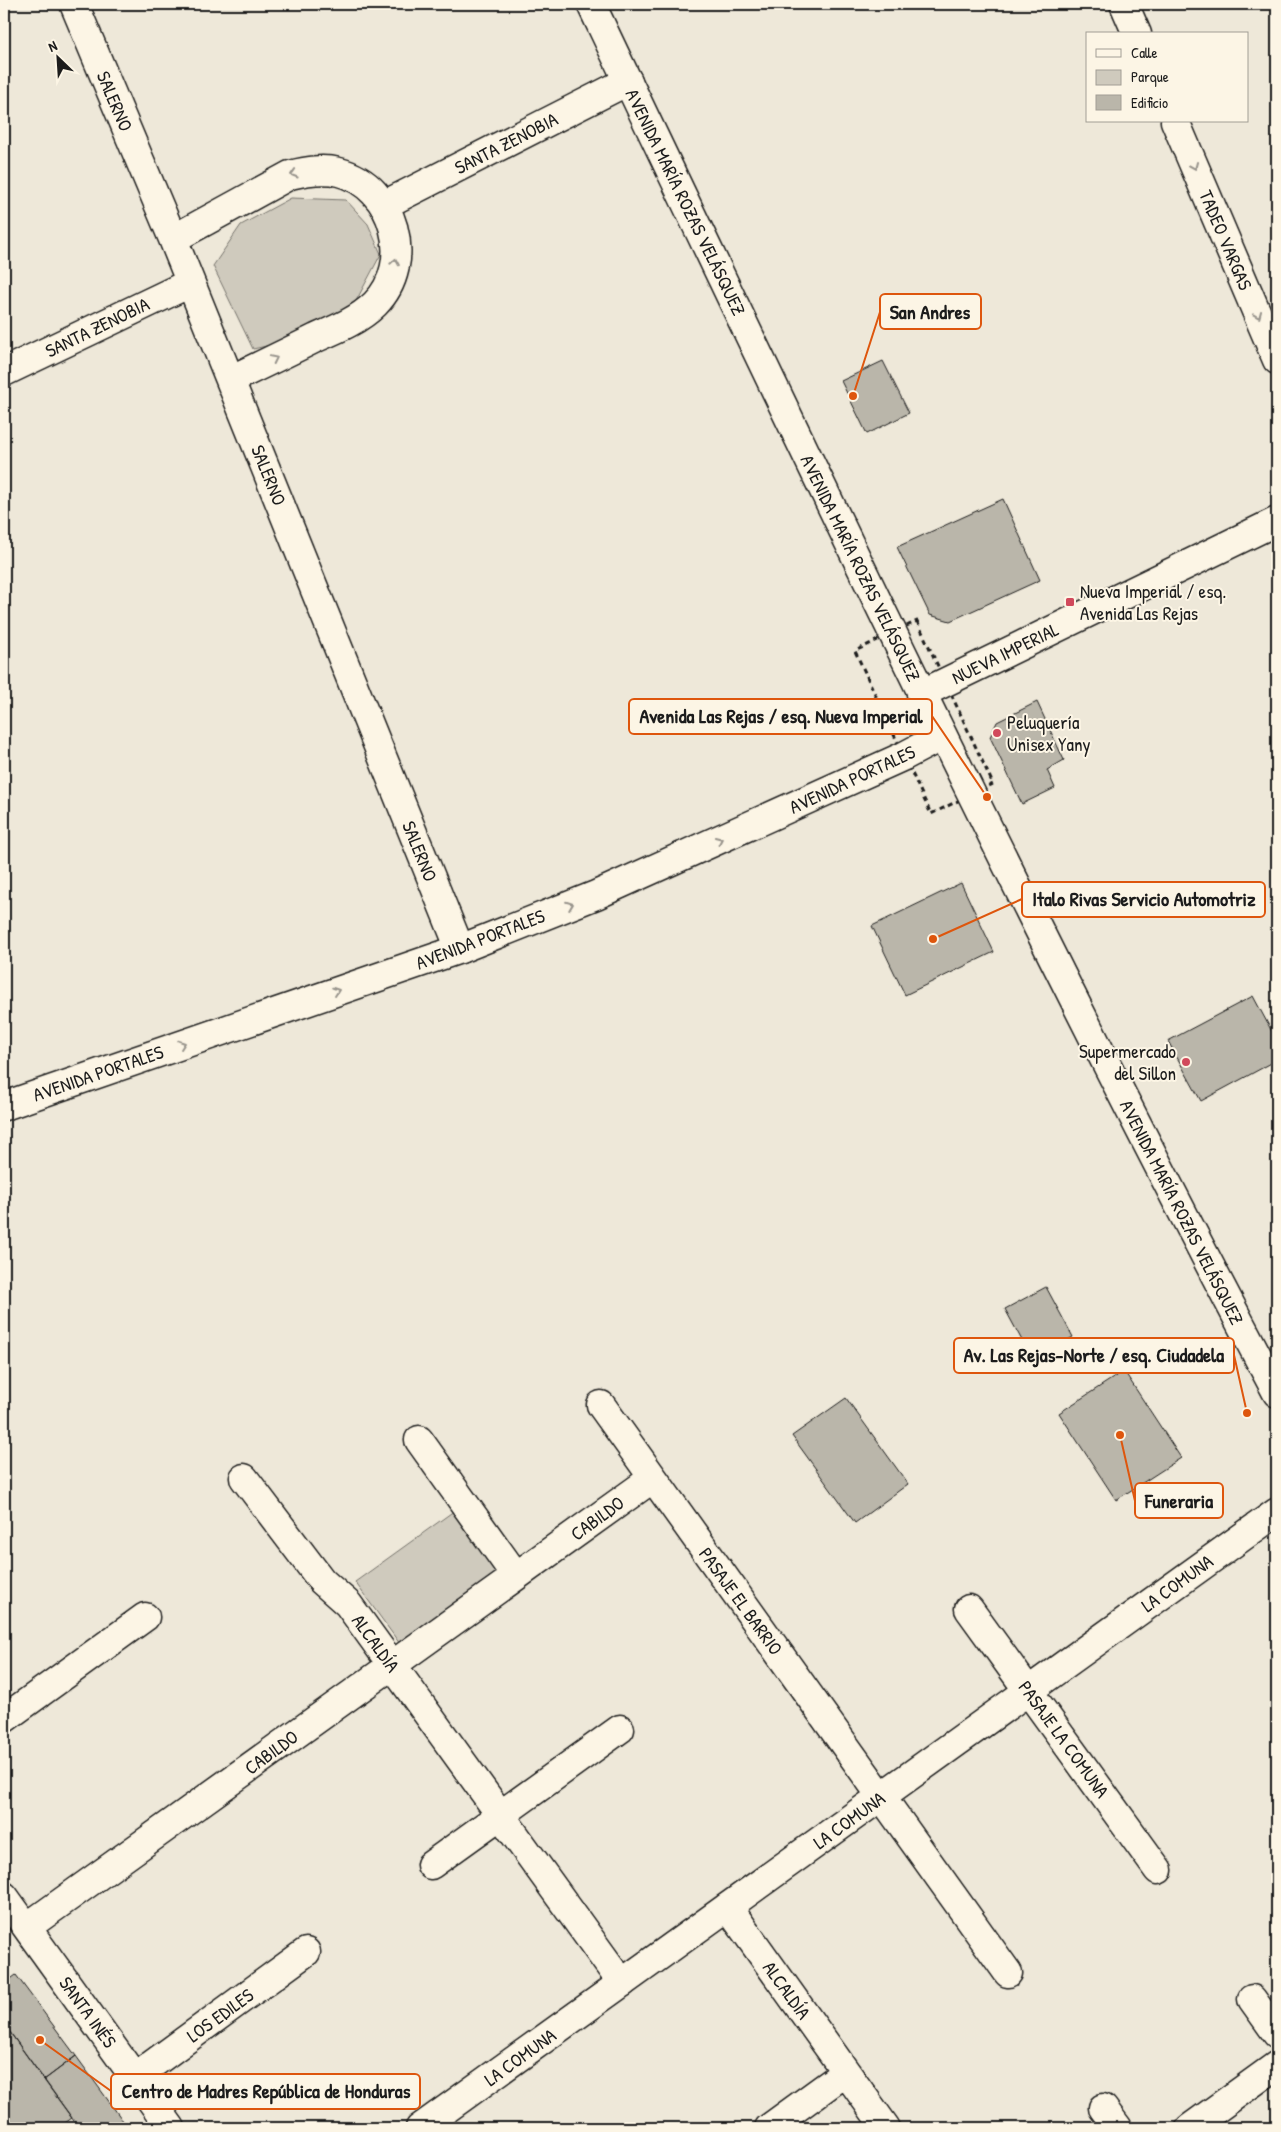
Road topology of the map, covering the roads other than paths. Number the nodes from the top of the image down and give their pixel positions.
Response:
1 (74, 4) edge
2 (591, 4) edge
3 (1124, 4) edge
4 (1136, 32) edge
5 (628, 81) junction
6 (1175, 122) edge
7 (384, 205) junction
8 (173, 239) junction
9 (190, 283) junction
10 (1277, 360) edge
11 (4, 372) edge
12 (230, 380) junction
13 (1277, 521) edge
14 (921, 694) junction
15 (942, 736) junction
16 (460, 949) junction
17 (4, 1106) edge
18 (1277, 1393) edge
19 (601, 1405) dead end
20 (419, 1440) dead end
21 (244, 1478) dead end
22 (653, 1478) junction
23 (1277, 1512) edge
24 (516, 1576) junction
25 (969, 1609) dead end
26 (146, 1617) dead end
27 (392, 1665) junction
28 (1028, 1691) junction
29 (4, 1719) edge
30 (620, 1729) dead end
31 (882, 1796) junction
32 (501, 1815) junction
33 (432, 1865) dead end
34 (1158, 1870) dead end
35 (4, 1896) edge
36 (728, 1907) junction
37 (27, 1927) junction
38 (306, 1952) dead end
39 (1008, 1973) dead end
40 (622, 1983) junction
41 (1252, 1999) dead end
42 (1277, 2034) edge
43 (1277, 2065) edge
44 (846, 2072) junction
45 (135, 2077) junction
46 (171, 2128) edge
47 (420, 2128) edge
48 (769, 2128) edge
49 (886, 2128) edge
50 (1190, 2128) edge

1 - 8 street, SALERNO
2 - 5 street, AVENIDA MARÍA ROZAS VELÁSQUEZ
3 - 4 street
5 - 7 street, SANTA ZENOBIA
5 - 14 street, AVENIDA MARÍA ROZAS VELÁSQUEZ
6 -> 10 street, TADEO VARGAS
7 -> 8 street
12 -> 7 street
8 - 9 street, SALERNO
9 - 11 street, SANTA ZENOBIA
9 - 12 street, SALERNO
12 - 16 street, SALERNO
13 - 14 street, NUEVA IMPERIAL
14 - 15 street, AVENIDA MARÍA ROZAS VELÁSQUEZ
16 -> 15 street, AVENIDA PORTALES
15 - 18 street, AVENIDA MARÍA ROZAS VELÁSQUEZ
17 -> 16 street, AVENIDA PORTALES
19 - 22 street, PASAJE EL BARRIO
20 - 24 street
21 - 27 street, ALCALDÍA
22 - 24 street, CABILDO
22 - 31 street, PASAJE EL BARRIO
23 - 28 street, LA COMUNA
24 - 27 street, CABILDO
25 - 28 street, PASAJE LA COMUNA
26 - 29 street
27 - 32 street, ALCALDÍA
27 - 37 street, CABILDO
28 - 31 street, LA COMUNA
28 - 34 street, PASAJE LA COMUNA
30 - 32 street
31 - 36 street, LA COMUNA
31 - 39 street
32 - 33 street
32 - 40 street, ALCALDÍA
35 - 37 street, SANTA INÉS
36 - 40 street, LA COMUNA
36 - 44 street, ALCALDÍA
37 - 45 street, SANTA INÉS
38 - 45 street, LOS EDILES
40 - 47 street, LA COMUNA
41 - 42 street
43 - 50 street
44 - 48 street
44 - 49 street, ALCALDÍA
45 - 46 street, SANTA INÉS

